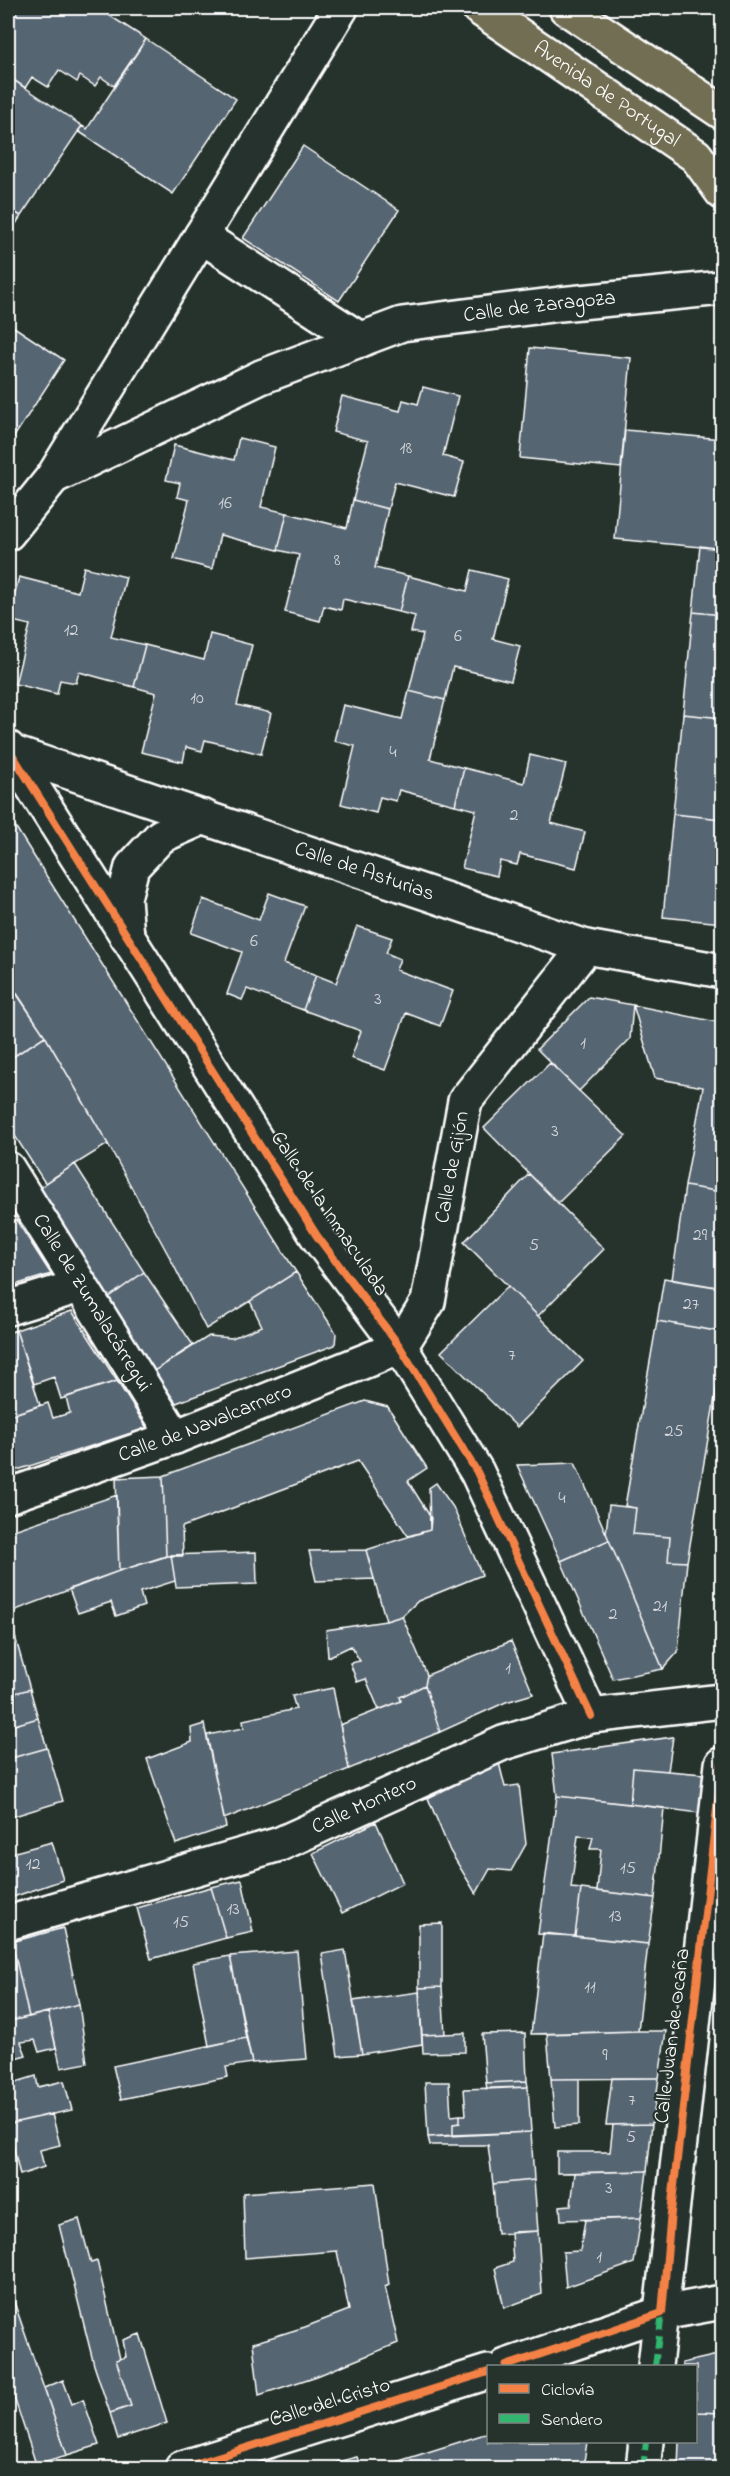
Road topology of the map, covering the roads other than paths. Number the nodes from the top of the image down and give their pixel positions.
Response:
1 (341, 8) edge
2 (479, 8) edge
3 (566, 8) edge
4 (723, 111) edge
5 (723, 192) edge
6 (201, 237) junction
7 (723, 288) edge
8 (361, 340) junction
9 (53, 477) junction
10 (8, 533) edge
11 (9, 750) edge
12 (204, 817) junction
13 (127, 937) junction
14 (586, 947) junction
15 (723, 971) edge
16 (8, 1169) edge
17 (79, 1286) junction
18 (8, 1308) edge
19 (400, 1347) junction
20 (175, 1437) junction
21 (8, 1496) edge
22 (723, 1701) edge
23 (591, 1716) junction
24 (723, 1764) edge
25 (8, 1923) edge
26 (723, 2302) edge
27 (662, 2313) junction
28 (512, 2365) edge
29 (655, 2365) edge
30 (487, 2373) edge
31 (646, 2443) edge
32 (182, 2469) edge
33 (643, 2469) edge

1 - 6 street, Calle de Zaragoza
2 - 5 main road, Avenida de Portugal
3 - 4 main road
6 - 8 street
6 - 9 street, Calle de Zaragoza
7 - 8 street, Calle de Zaragoza
8 - 9 street, Calle de Zaragoza
9 - 10 street, Calle de Zaragoza
11 - 12 street, Calle de Asturias
11 - 13 street, Calle de la Inmaculada
12 - 13 street, Calle de la Inmaculada
12 - 14 street, Calle de Asturias
13 - 19 street, Calle de la Inmaculada
14 - 15 street, Calle de Asturias
14 - 19 street, Calle de Gijón
16 - 17 street, Calle de Zumalacárregui
17 - 18 street
17 - 20 street, Calle de Zumalacárregui
19 - 20 street, Calle de Navalcarnero
19 - 23 street, Calle de la Inmaculada
20 - 21 street, Calle de Navalcarnero
22 - 23 street, Calle Montero
23 - 25 street, Calle Montero
24 - 27 street, Calle Juan de Ocaña
26 - 27 street
27 - 28 street
27 - 29 street, Calle Juan de Ocaña
30 - 32 street, Calle del Cristo
31 - 33 street

